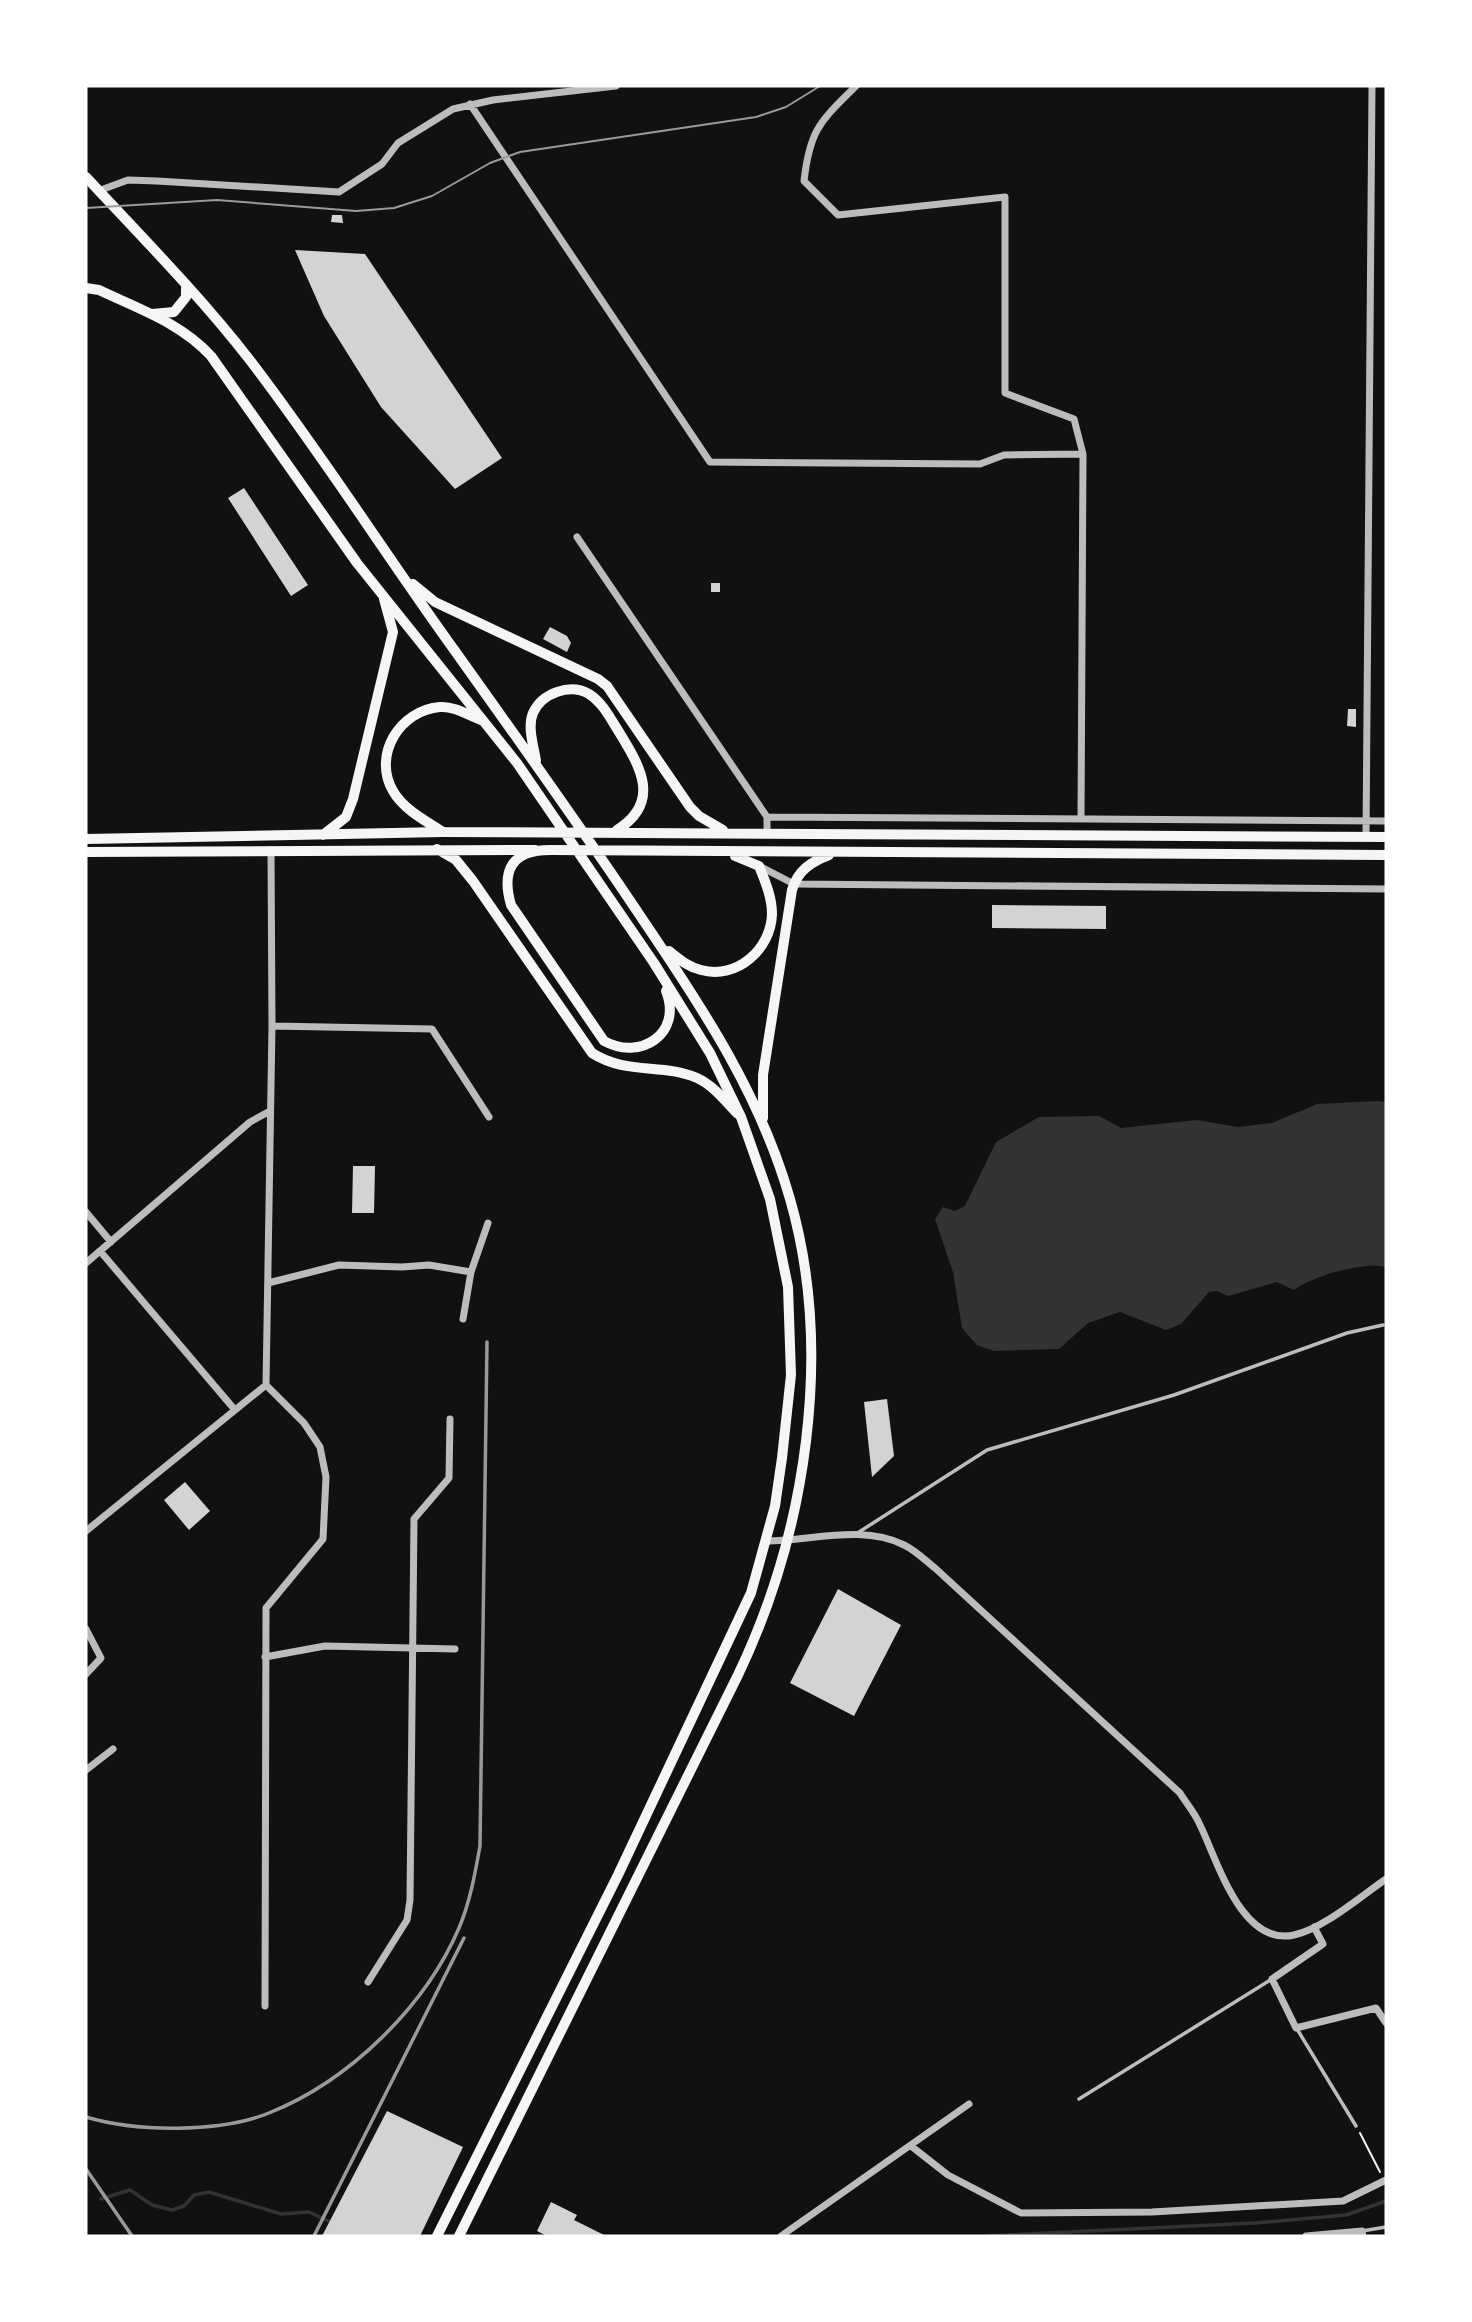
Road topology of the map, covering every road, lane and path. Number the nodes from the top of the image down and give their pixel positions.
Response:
1 (616, 86) edge
2 (856, 86) edge
3 (1372, 86) edge
4 (470, 104) junction
5 (86, 177) edge
6 (98, 191) junction
7 (86, 288) edge
8 (186, 288) junction
9 (149, 314) junction
10 (1083, 454) junction
11 (577, 537) dead end
12 (404, 577) junction
13 (384, 598) junction
14 (483, 721) junction
15 (537, 764) junction
16 (767, 817) junction
17 (1081, 819) junction
18 (1366, 821) junction
19 (1386, 821) edge
20 (616, 831) junction
21 (443, 832) junction
22 (726, 832) junction
23 (766, 833) junction
24 (323, 835) junction
25 (1366, 837) junction
26 (1386, 837) edge
27 (86, 839) edge
28 (436, 849) junction
29 (271, 850) junction
30 (535, 850) junction
31 (86, 852) edge
32 (719, 852) junction
33 (835, 852) junction
34 (1386, 855) edge
35 (759, 866) junction
36 (794, 884) junction
37 (1386, 889) edge
38 (658, 942) junction
39 (654, 963) junction
40 (272, 1026) junction
41 (270, 1111) junction
42 (489, 1117) dead end
43 (741, 1117) junction
44 (763, 1121) junction
45 (86, 1212) edge
46 (488, 1223) dead end
47 (111, 1242) junction
48 (100, 1251) junction
49 (86, 1263) edge
50 (471, 1272) junction
51 (268, 1283) junction
52 (463, 1319) dead end
53 (1383, 1325) dead end
54 (266, 1385) junction
55 (235, 1410) junction
56 (450, 1419) dead end
57 (86, 1531) edge
58 (855, 1534) junction
59 (767, 1541) junction
60 (787, 1541) junction
61 (86, 1629) edge
62 (414, 1647) junction
63 (455, 1649) dead end
64 (265, 1657) junction
65 (86, 1674) edge
66 (113, 1749) dead end
67 (86, 1770) edge
68 (1386, 1879) edge
69 (1314, 1927) junction
70 (1272, 1979) junction
71 (369, 1982) dead end
72 (265, 2006) dead end
73 (1386, 2024) edge
74 (1296, 2028) junction
75 (1079, 2099) dead end
76 (969, 2104) dead end
77 (1356, 2126) joint
78 (911, 2146) junction
79 (1385, 2181) edge
80 (1386, 2227) edge
81 (1363, 2234) edge
82 (437, 2236) edge
83 (459, 2236) edge
84 (781, 2236) edge
85 (1306, 2236) edge

1 - 4 street
2 - 10 street
3 - 18 street
4 - 6 street
4 - 10 street
5 - 6 main road
6 - 8 main road
7 - 9 main road
8 - 9 main road
8 - 12 main road
9 - 13 main road
10 - 17 street
11 - 16 street
12 - 15 main road
12 - 22 main road
13 - 14 main road
13 - 24 main road
14 - 21 main road
14 - 39 main road
15 - 20 main road
15 - 38 main road
16 - 17 street
16 - 23 street
17 - 18 street
18 - 19 street
18 - 25 street
20 - 21 main road
20 - 22 main road
21 - 24 main road
22 - 23 main road
23 - 25 main road
24 - 27 main road
25 - 26 main road
28 - 29 main road
28 - 30 main road
28 - 43 main road
29 - 31 main road
29 - 40 street
30 - 32 main road
30 - 39 main road
32 - 33 main road
32 - 35 main road
33 - 34 main road
33 - 36 main road
35 - 36 street
35 - 38 main road
36 - 37 street
36 - 44 main road
38 - 44 main road
39 - 43 main road
40 - 41 street
40 - 42 street
41 - 47 street
41 - 51 street
43 - 59 main road
44 - 60 main road
45 - 47 street
46 - 50 street
47 - 48 street
48 - 49 street
48 - 55 street
50 - 51 street
50 - 52 street
51 - 54 street
53 - 58 lane
54 - 55 street
54 - 64 street
55 - 57 street
56 - 62 street
58 - 60 street
58 - 69 street
59 - 60 street
59 - 82 main road
60 - 83 main road
61 - 65 street
62 - 63 street
62 - 64 street
62 - 71 street
64 - 72 street
66 - 67 street
68 - 69 street
69 - 70 street
70 - 74 street
70 - 75 lane
73 - 74 street
74 - 77 lane
76 - 78 street
77 - 79 path
78 - 79 street
78 - 84 street
80 - 81 lane
81 - 85 street

